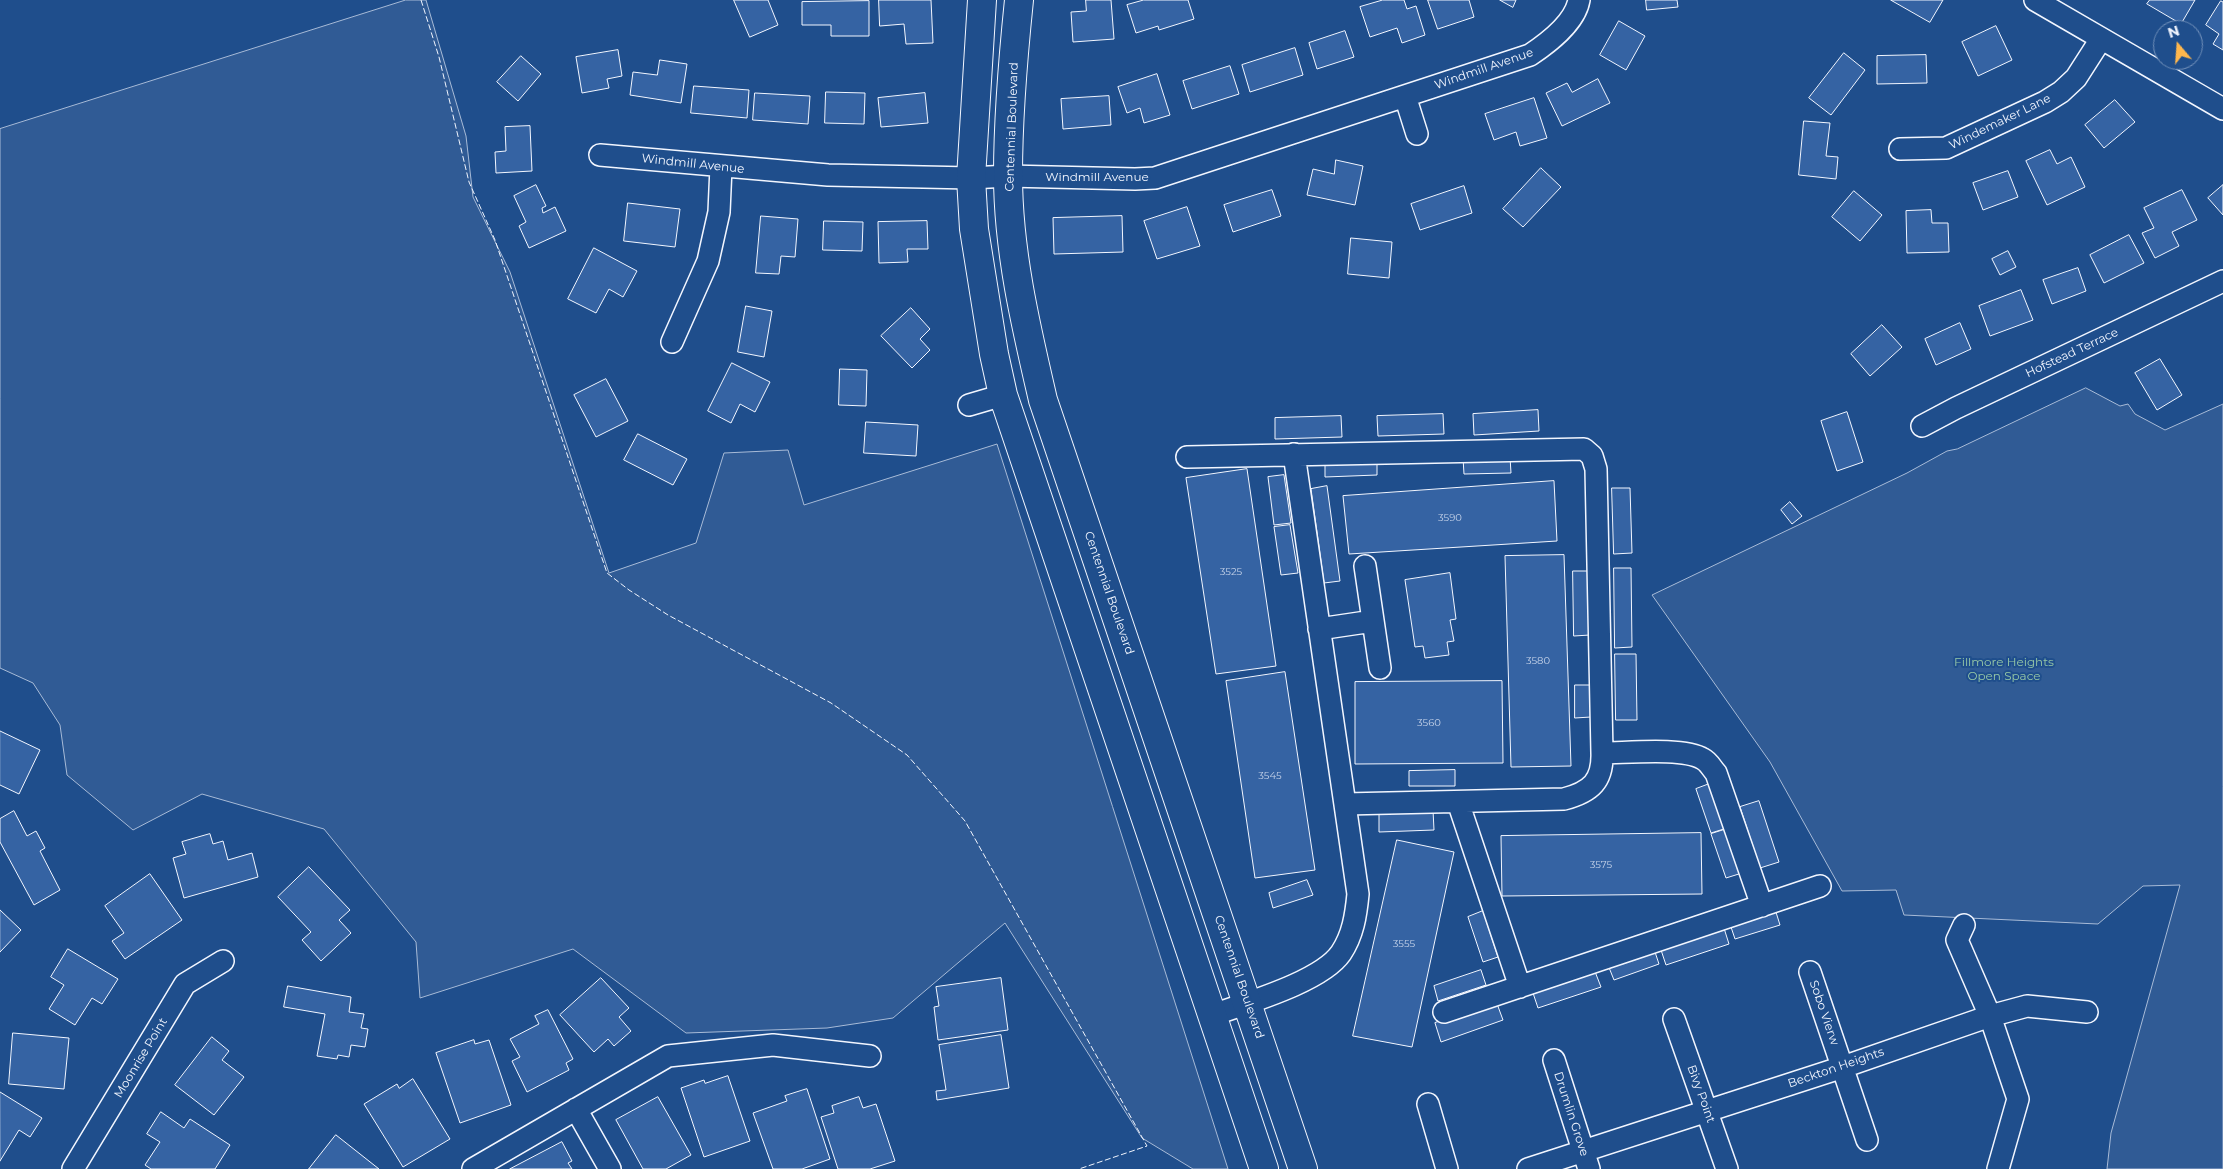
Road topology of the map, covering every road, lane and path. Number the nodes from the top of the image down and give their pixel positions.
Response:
1 (982, 0) edge
2 (1019, 0) edge
3 (1579, 0) edge
4 (2035, 0) edge
5 (2101, 38) junction
6 (1405, 96) junction
7 (2223, 109) edge
8 (1417, 134) dead end
9 (1900, 149) dead end
10 (600, 155) dead end
11 (721, 167) junction
12 (1008, 176) junction
13 (971, 178) junction
14 (2223, 281) edge
15 (672, 342) dead end
16 (1003, 395) junction
17 (970, 405) dead end
18 (1922, 426) dead end
19 (1294, 454) junction
20 (1187, 457) dead end
21 (1365, 566) dead end
22 (1373, 621) junction
23 (1319, 629) junction
24 (1380, 668) dead end
25 (1602, 753) junction
26 (1458, 802) junction
27 (1345, 804) junction
28 (1820, 886) dead end
29 (1762, 906) junction
30 (1964, 925) dead end
31 (223, 961) dead end
32 (1810, 972) dead end
33 (1520, 987) junction
34 (1248, 1002) junction
35 (1444, 1012) dead end
36 (2087, 1012) dead end
37 (1213, 1015) junction
38 (1990, 1016) junction
39 (1674, 1020) dead end
40 (870, 1056) dead end
41 (1554, 1060) dead end
42 (1842, 1066) junction
43 (1428, 1104) dead end
44 (576, 1110) junction
45 (1707, 1111) junction
46 (1867, 1140) dead end
47 (1586, 1160) edge
48 (74, 1169) edge
49 (474, 1169) edge
50 (610, 1169) edge
51 (1264, 1169) edge
52 (1303, 1169) edge
53 (1447, 1169) edge
54 (1528, 1169) edge
55 (1727, 1169) edge
56 (1998, 1169) edge

1 - 13 main road
2 - 12 main road, Centennial Boulevard
3 - 6 street, Windmill Avenue
4 - 5 street
5 - 7 street
5 - 9 street, Windemaker Lane
6 - 8 street
6 - 12 street, Windmill Avenue
10 - 11 street, Windmill Avenue
11 - 13 street, Windmill Avenue
11 - 15 street
12 - 13 street, Windmill Avenue
12 - 34 main road, Centennial Boulevard
13 - 16 main road
14 - 18 street, Hofstead Terrace
16 - 17 street
16 - 37 main road
19 - 20 street
19 - 23 street
19 - 25 street
21 - 22 street
22 - 23 street
22 - 24 street
23 - 27 street
25 - 26 street
25 - 29 street
26 - 27 street
26 - 33 street
27 - 34 street
28 - 29 street
29 - 33 street
30 - 38 street
31 - 48 street, Moonrise Point
32 - 42 street, Sobo Vierw
33 - 35 street
34 - 37 street
34 - 52 main road, Centennial Boulevard
36 - 38 street, Beckton Heights
37 - 51 main road
38 - 42 street, Beckton Heights
38 - 56 street
39 - 45 street, Bivy Point
40 - 44 street
41 - 47 street, Drumlin Grove
42 - 45 street, Beckton Heights
42 - 46 street, Sobo Vierw
43 - 53 street
44 - 49 street
44 - 50 street
45 - 47 street, Beckton Heights
45 - 55 street, Bivy Point
47 - 54 street, Beckton Heights

